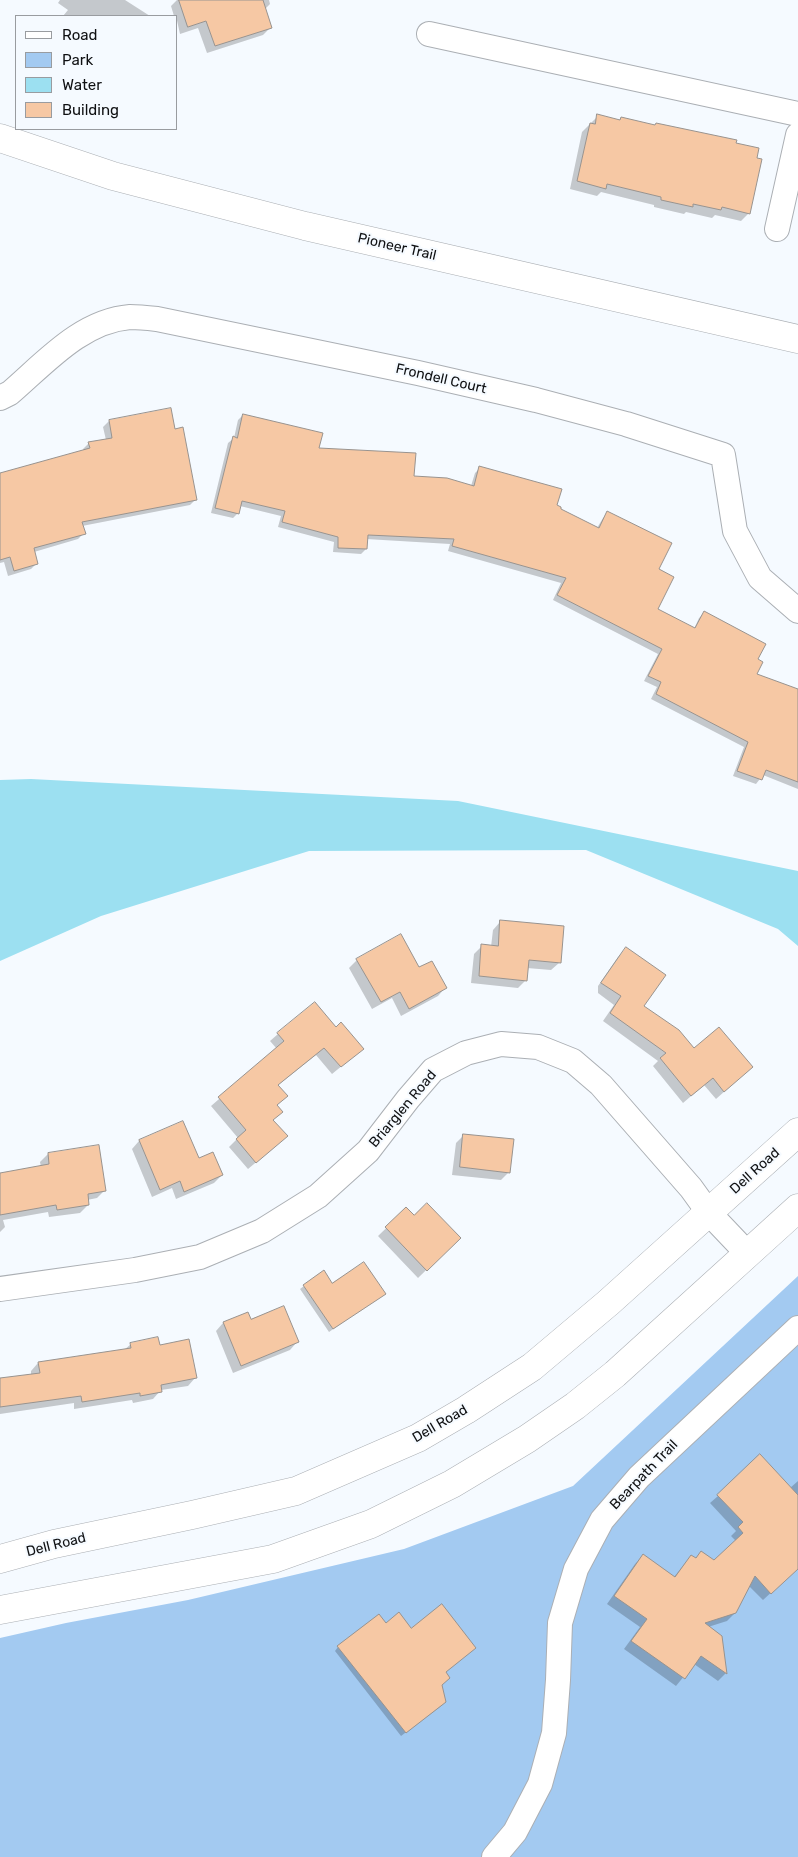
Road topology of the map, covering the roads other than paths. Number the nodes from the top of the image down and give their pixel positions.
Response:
1 (429, 34) dead end
2 (798, 114) edge
3 (798, 135) edge
4 (0, 138) edge
5 (777, 229) dead end
6 (798, 339) edge
7 (0, 398) edge
8 (798, 610) edge
9 (798, 1132) edge
10 (798, 1208) edge
11 (709, 1213) junction
12 (747, 1254) junction
13 (0, 1288) edge
14 (798, 1328) edge
15 (0, 1559) edge
16 (0, 1610) edge
17 (494, 1857) edge

1 - 2 street
3 - 5 street
4 - 6 main road, Pioneer Trail
7 - 8 street, Frondell Court
9 - 11 main road, Dell Road
10 - 12 main road
11 - 12 street, Briarglen Road
11 - 13 street, Briarglen Road
11 - 15 main road, Dell Road
12 - 16 main road
14 - 17 street, Bearpath Trail

